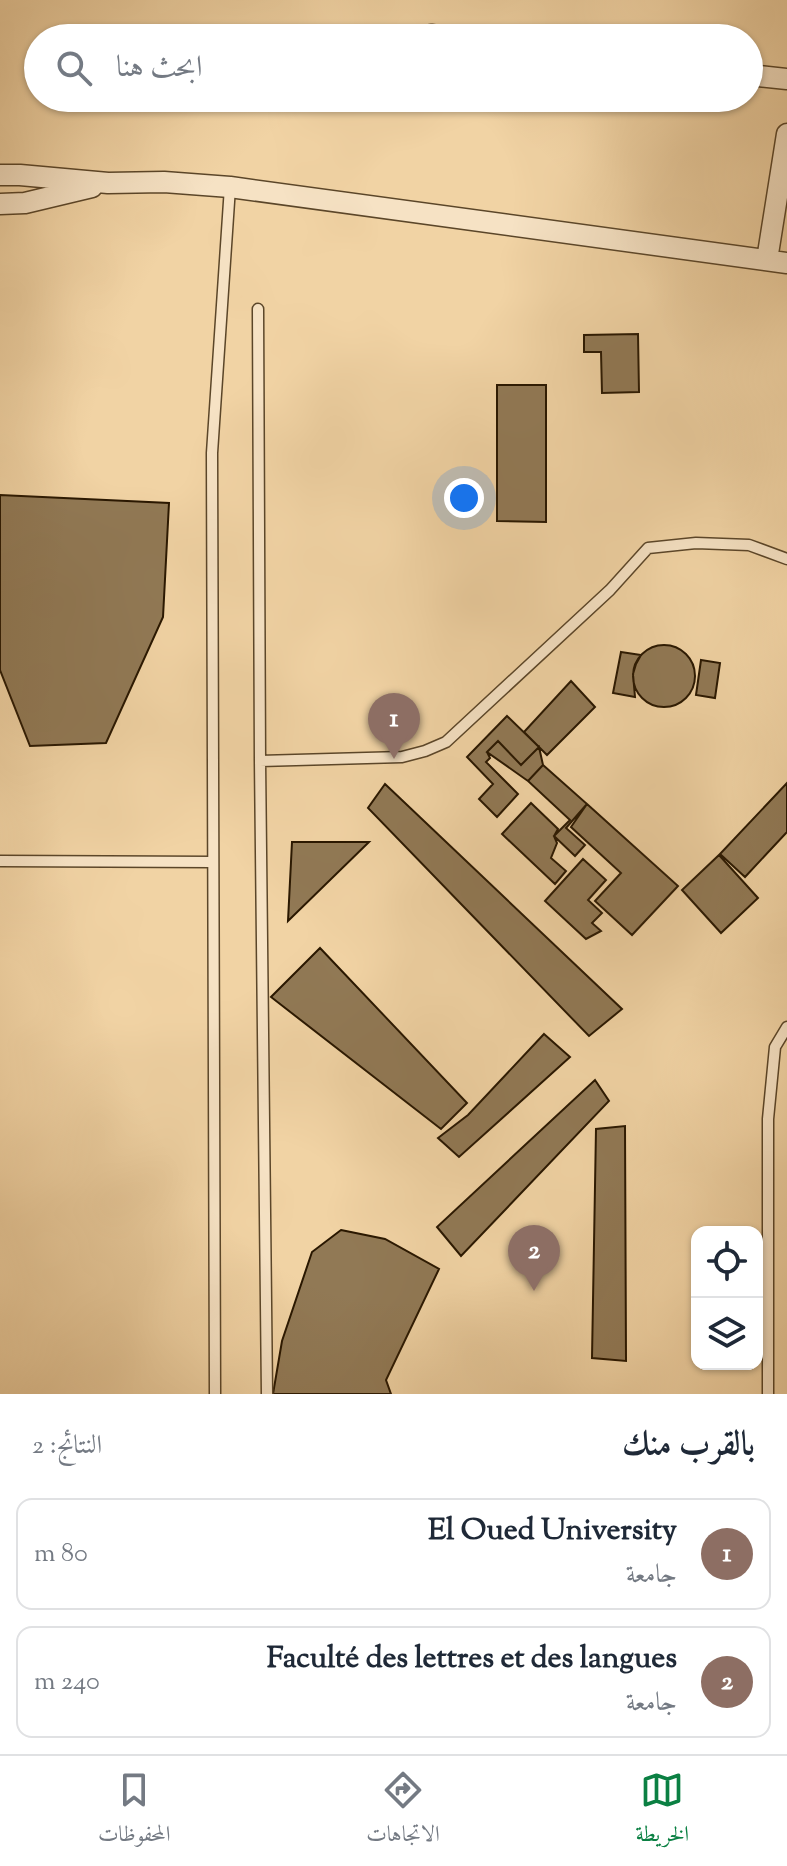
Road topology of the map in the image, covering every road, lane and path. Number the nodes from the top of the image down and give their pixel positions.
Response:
1 (763, 76) edge
2 (787, 79) edge
3 (787, 134) edge
4 (0, 175) edge
5 (108, 183) junction
6 (230, 187) junction
7 (0, 204) edge
8 (777, 261) edge
9 (258, 309) dead end
10 (787, 559) edge
11 (260, 761) junction
12 (0, 861) edge
13 (213, 862) junction
14 (787, 1027) edge
15 (215, 1394) edge
16 (267, 1394) edge
17 (768, 1394) edge

1 - 2 street
3 - 8 street
4 - 5 street
5 - 6 street
5 - 7 street
6 - 8 street
6 - 13 lane
9 - 11 lane
10 - 11 lane
11 - 16 lane
12 - 13 lane
13 - 15 lane
14 - 17 lane

